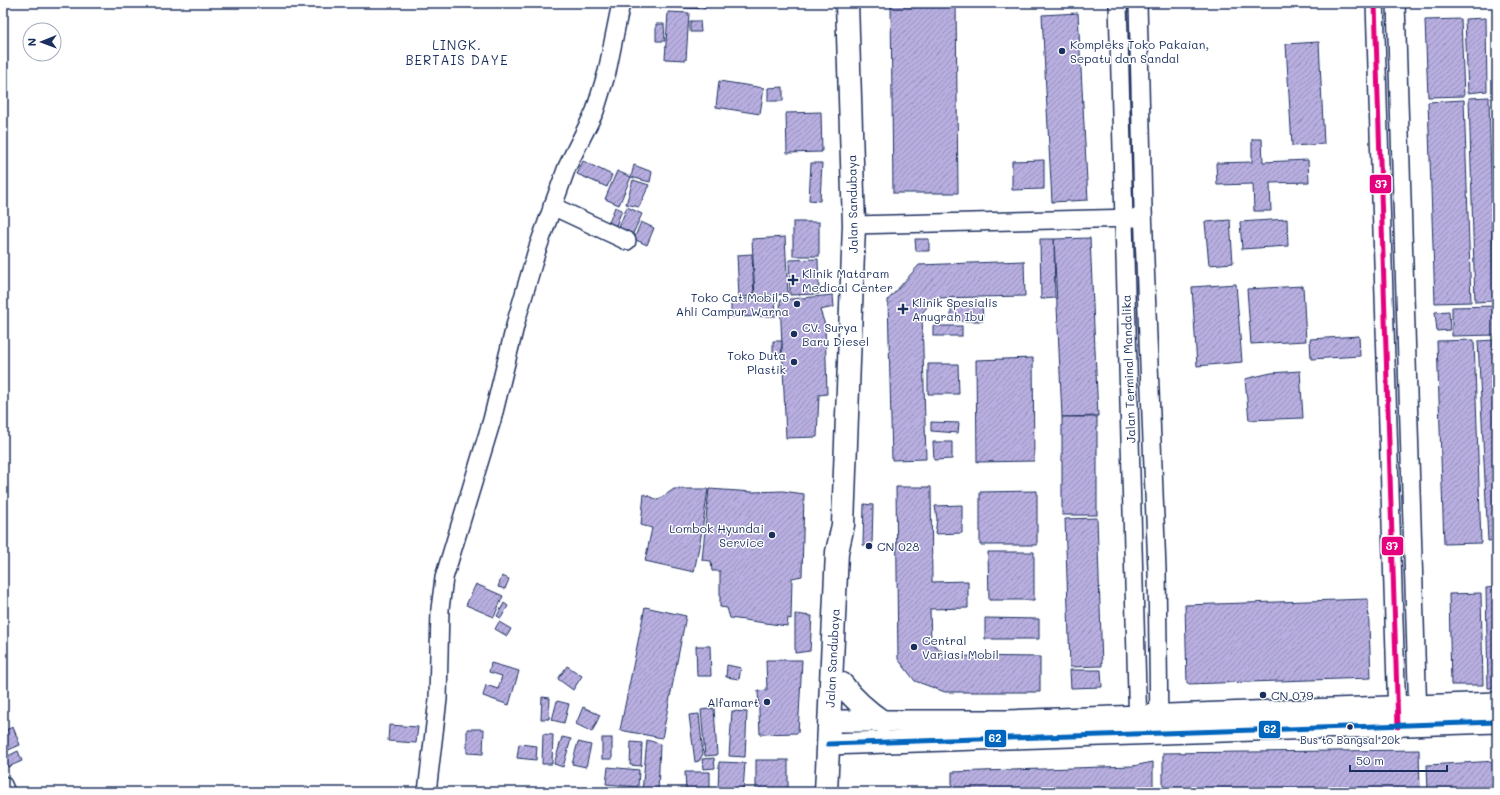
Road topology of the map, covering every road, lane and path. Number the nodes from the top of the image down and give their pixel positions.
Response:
1 (621, 3) edge
2 (847, 3) edge
3 (1118, 3) edge
4 (1138, 3) edge
5 (1375, 3) edge
6 (1396, 3) edge
7 (552, 206) junction
8 (1143, 218) junction
9 (1124, 219) junction
10 (854, 225) junction
11 (627, 241) dead end
12 (843, 525) junction
13 (842, 684) junction
14 (1497, 703) edge
15 (1418, 716) junction
16 (1397, 717) junction
17 (835, 722) junction
18 (883, 722) junction
19 (1497, 722) edge
20 (1159, 725) junction
21 (1138, 726) junction
22 (833, 744) junction
23 (3, 784) edge
24 (6, 792) edge
25 (427, 792) edge
26 (826, 792) edge
27 (837, 792) edge

1 - 7 street
2 - 10 highway, Jalan Sandubaya
3 - 9 street, Jalan Terminal Mandalika
4 - 8 street
5 - 16 street
6 - 15 street
7 - 11 street
7 - 25 street
8 - 9 street
8 - 20 street
9 - 10 street
9 - 21 street, Jalan Terminal Mandalika
10 - 12 highway, Jalan Sandubaya
12 - 13 highway, Jalan Sandubaya
12 - 17 highway, Jalan Sandubaya
13 - 17 highway, Jalan Sandubaya
13 - 18 highway
14 - 15 main road
15 - 16 main road
15 - 19 main road
16 - 20 main road
17 - 18 main road
17 - 22 highway, Jalan Sandubaya
18 - 21 main road
20 - 21 main road
21 - 22 main road
22 - 26 highway, Jalan Sandubaya
22 - 27 highway, Jalan Sandubaya
23 - 24 street

